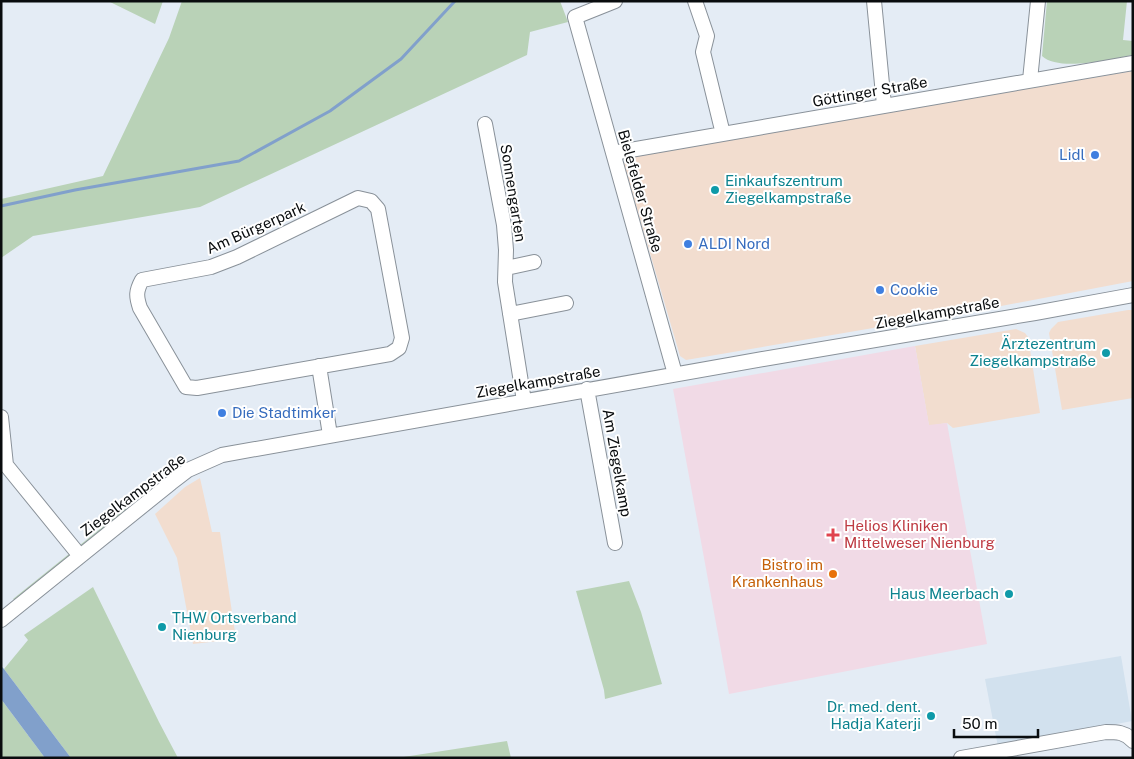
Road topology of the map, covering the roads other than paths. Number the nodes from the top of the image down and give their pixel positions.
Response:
1 (615, 1) edge
2 (696, 1) edge
3 (874, 1) edge
4 (1038, 1) edge
5 (1133, 63) edge
6 (1030, 80) junction
7 (884, 105) junction
8 (485, 124) dead end
9 (723, 134) junction
10 (613, 153) junction
11 (534, 262) dead end
12 (506, 268) junction
13 (1133, 295) edge
14 (566, 303) dead end
15 (510, 314) junction
16 (319, 366) junction
17 (674, 374) junction
18 (587, 389) junction
19 (524, 401) junction
20 (1, 417) edge
21 (330, 436) junction
22 (615, 543) dead end
23 (80, 556) junction
24 (1, 620) edge
25 (1133, 741) edge
26 (961, 758) edge

1 - 10 street, Bielefelder Straße
2 - 9 street
3 - 7 street
4 - 6 street
5 - 6 street, Göttinger Straße
6 - 7 street, Göttinger Straße
7 - 9 street, Göttinger Straße
8 - 12 street, Sonnengarten
9 - 10 street, Göttinger Straße
10 - 17 street, Bielefelder Straße
11 - 12 street, Sonnengarten
12 - 15 street, Sonnengarten
13 - 17 street, Ziegelkampstraße
14 - 15 street
15 - 19 street, Sonnengarten
16 - 16 street, Am Bürgerpark
16 - 21 street
17 - 18 street, Ziegelkampstraße
18 - 19 street, Ziegelkampstraße
18 - 22 street, Am Ziegelkamp
19 - 21 street, Ziegelkampstraße
20 - 23 street
21 - 23 street, Ziegelkampstraße
23 - 24 street, Ziegelkampstraße
25 - 26 street

